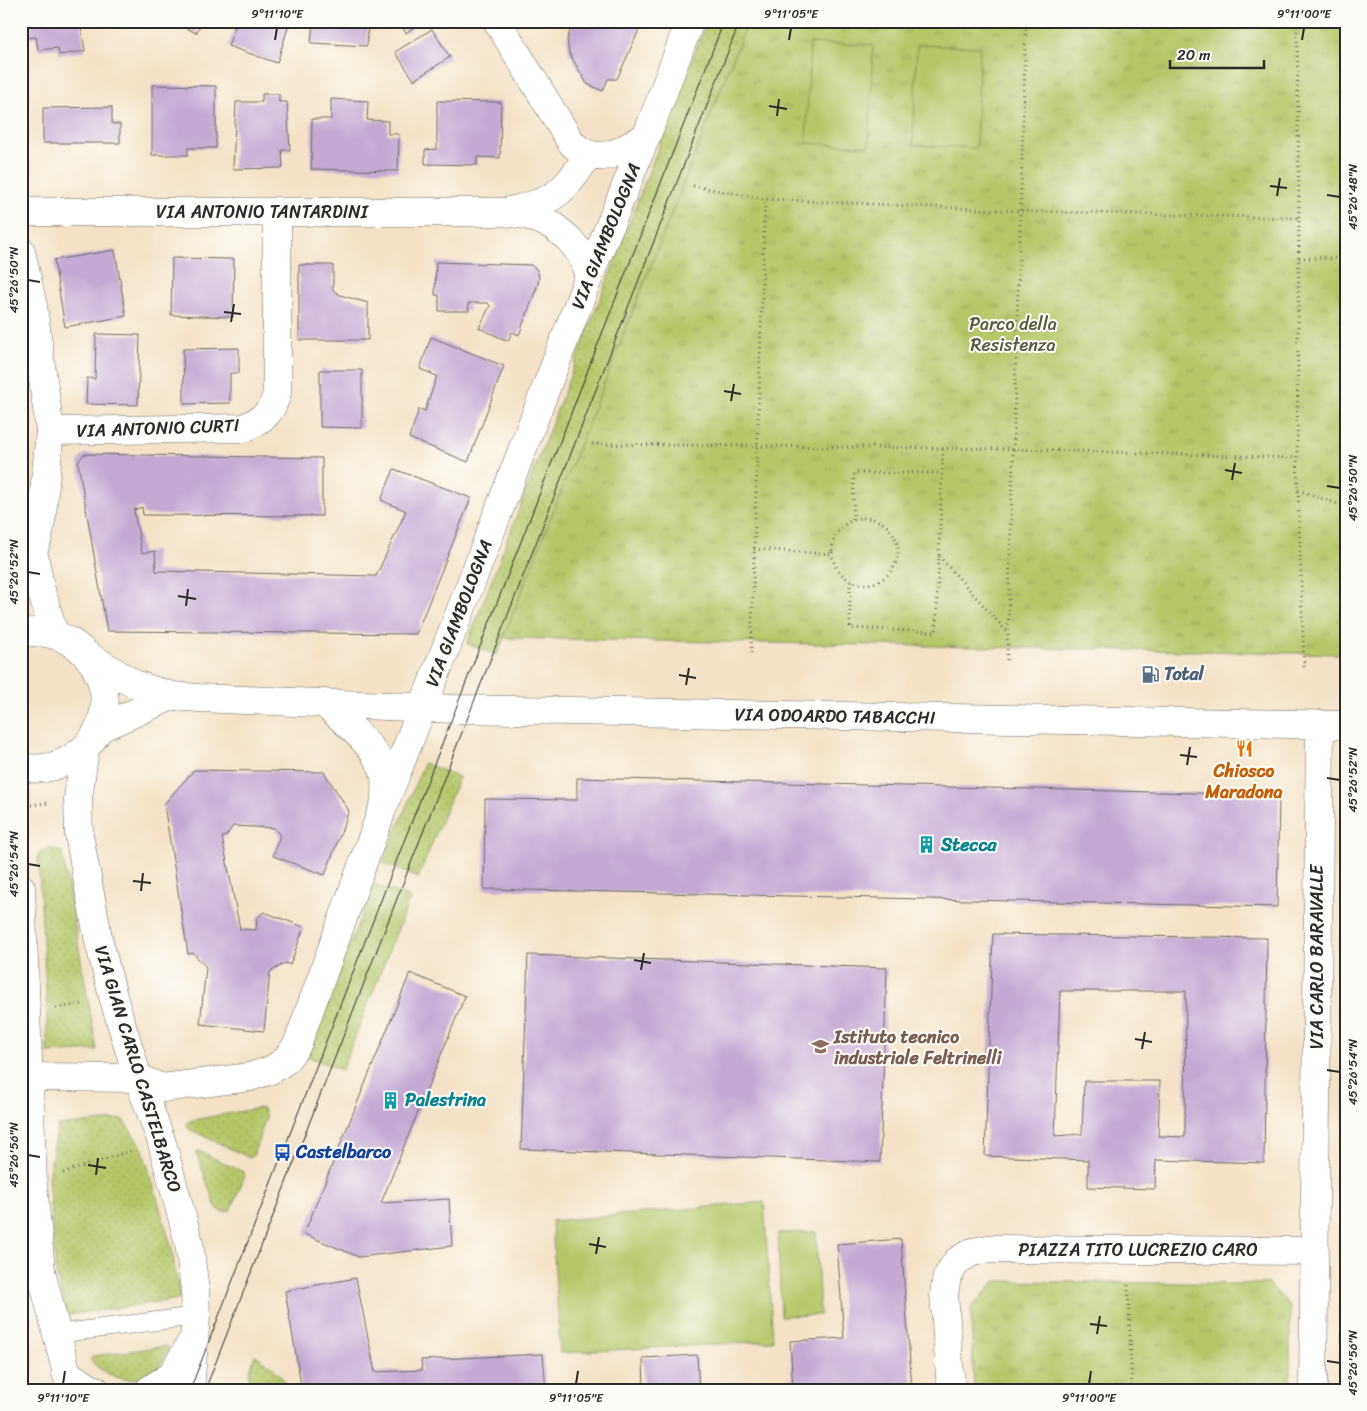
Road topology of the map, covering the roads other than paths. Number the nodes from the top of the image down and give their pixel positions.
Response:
1 (497, 21) edge
2 (690, 21) edge
3 (646, 135) junction
4 (588, 155) junction
5 (278, 211) junction
6 (21, 212) edge
7 (503, 212) junction
8 (21, 251) edge
9 (589, 276) junction
10 (50, 431) junction
11 (27, 555) edge
12 (21, 633) edge
13 (54, 634) junction
14 (88, 655) junction
15 (172, 696) junction
16 (324, 703) junction
17 (422, 708) junction
18 (1333, 725) edge
19 (91, 739) junction
20 (21, 767) edge
21 (384, 802) junction
22 (21, 888) edge
23 (25, 1077) edge
24 (138, 1078) junction
25 (1314, 1251) junction
26 (31, 1268) edge
27 (195, 1326) junction
28 (56, 1334) junction
29 (68, 1381) edge
30 (96, 1390) edge
31 (149, 1390) edge
32 (190, 1390) edge
33 (951, 1390) edge
34 (1313, 1390) edge

1 - 4 street
2 - 3 street, VIA GIAMBOLOGNA
3 - 4 street
3 - 9 street, VIA GIAMBOLOGNA
4 - 7 street, VIA ANTONIO TANTARDINI
5 - 6 street, VIA ANTONIO TANTARDINI
5 - 7 street, VIA ANTONIO TANTARDINI
5 - 10 street, VIA ANTONIO CURTI
7 - 9 street, VIA ANTONIO TANTARDINI
8 - 10 street
9 - 17 street, VIA GIAMBOLOGNA
10 - 11 street
11 - 13 street
12 - 13 street
13 - 14 street, VIA ODOARDO TABACCHI
14 - 15 street, VIA ODOARDO TABACCHI
14 - 19 street, VIA GIAN CARLO CASTELBARCO
15 - 16 street, VIA ODOARDO TABACCHI
15 - 19 street, VIA ODOARDO TABACCHI
16 - 17 street, VIA ODOARDO TABACCHI
16 - 21 street
17 - 18 street, VIA ODOARDO TABACCHI
17 - 21 street, VIA GIAMBOLOGNA
18 - 25 street, VIA CARLO BARAVALLE
19 - 20 street, VIA ODOARDO TABACCHI
19 - 24 street, VIA GIAN CARLO CASTELBARCO
21 - 24 street, VIA GIAMBOLOGNA
22 - 23 street
23 - 24 street
23 - 26 street
24 - 27 street, VIA GIAN CARLO CASTELBARCO
25 - 33 street, PIAZZA TITO LUCREZIO CARO
25 - 34 street
26 - 28 street
27 - 28 lane
27 - 31 street
27 - 32 street, VIA GIAN CARLO CASTELBARCO
28 - 29 street
29 - 30 street

